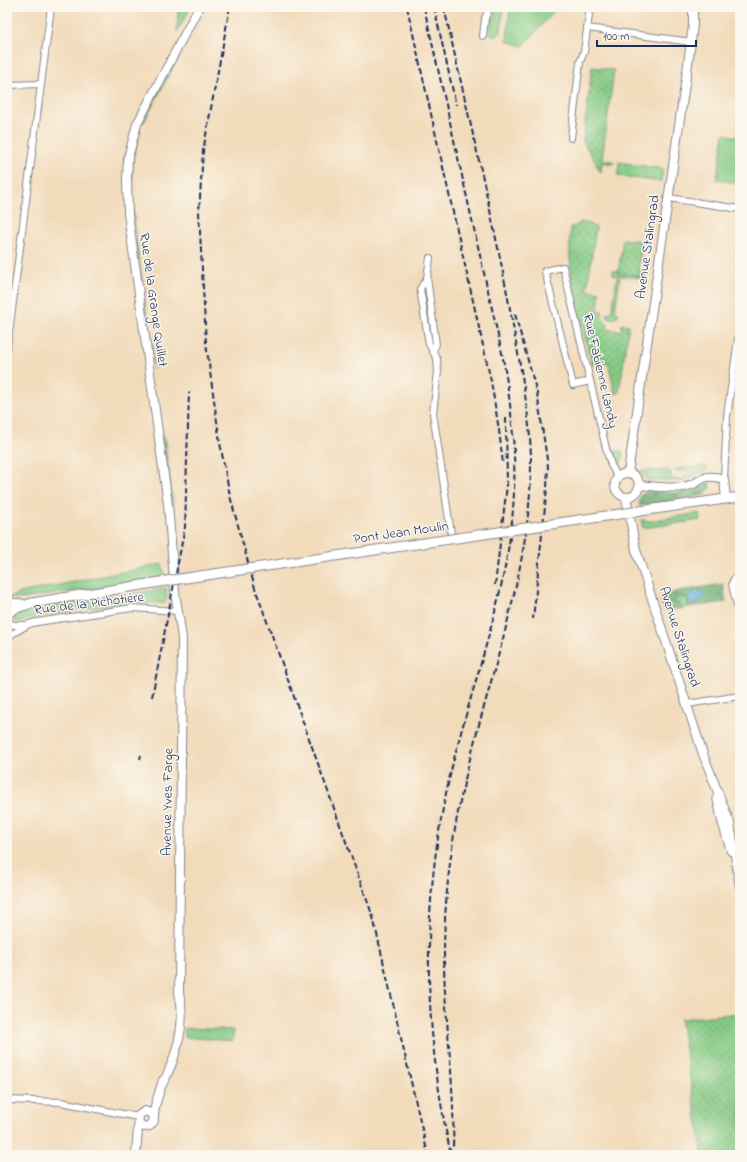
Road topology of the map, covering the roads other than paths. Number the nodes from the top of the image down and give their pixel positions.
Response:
1 (51, 7) edge
2 (199, 7) edge
3 (490, 7) edge
4 (590, 7) edge
5 (693, 7) edge
6 (698, 7) edge
7 (693, 25) junction
8 (587, 28) junction
9 (483, 36) dead end
10 (691, 42) junction
11 (41, 84) junction
12 (7, 85) edge
13 (571, 138) dead end
14 (669, 198) junction
15 (740, 209) edge
16 (430, 258) dead end
17 (9, 314) edge
18 (740, 326) edge
19 (739, 336) edge
20 (7, 348) edge
21 (590, 381) junction
22 (628, 473) junction
23 (618, 478) junction
24 (724, 479) junction
25 (639, 485) junction
26 (626, 497) junction
27 (740, 497) edge
28 (726, 499) junction
29 (452, 540) junction
30 (740, 576) edge
31 (7, 603) edge
32 (32, 603) junction
33 (178, 611) junction
34 (7, 614) edge
35 (740, 620) edge
36 (7, 622) edge
37 (29, 624) junction
38 (7, 637) edge
39 (740, 696) edge
40 (687, 704) junction
41 (737, 858) edge
42 (740, 887) edge
43 (157, 1099) junction
44 (7, 1100) edge
45 (145, 1111) junction
46 (154, 1118) junction
47 (138, 1120) junction
48 (150, 1126) junction
49 (136, 1155) edge

1 - 11 street
2 - 33 street, Rue de la Grange Quillet
3 - 9 street
4 - 8 street
5 - 7 street, Avenue Stalingrad
6 - 7 street, Avenue Stalingrad
7 - 10 street, Avenue Stalingrad
8 - 10 street
8 - 13 street
10 - 14 street, Avenue Stalingrad
11 - 12 street
11 - 17 street
14 - 15 street
14 - 22 street, Avenue Stalingrad
16 - 29 street
17 - 20 street
18 - 19 street
19 - 24 street
21 - 21 street, Rue Fabienne Landy
21 - 23 street, Rue Fabienne Landy
22 - 23 street
22 - 25 street
23 - 26 street
24 - 25 street
24 - 28 street
25 - 26 street
26 - 40 street, Avenue Stalingrad
27 - 28 main road, Pont Jean Moulin
28 - 29 main road, Pont Jean Moulin, bridge
29 - 32 main road, Pont Jean Moulin, bridge
30 - 35 street
31 - 32 main road
32 - 34 main road
33 - 37 street, Rue de la Pichotière
33 - 43 street, Avenue Yves Farge
36 - 37 street
37 - 38 street, Rue de la Pichotière
39 - 40 street
40 - 41 street, Avenue Stalingrad
41 - 42 street, Avenue Stalingrad
43 - 45 street, Avenue Yves Farge
43 - 46 street, Avenue Yves Farge
44 - 47 street
45 - 46 street
45 - 47 street
46 - 48 street
47 - 48 street
47 - 49 street
48 - 49 street

